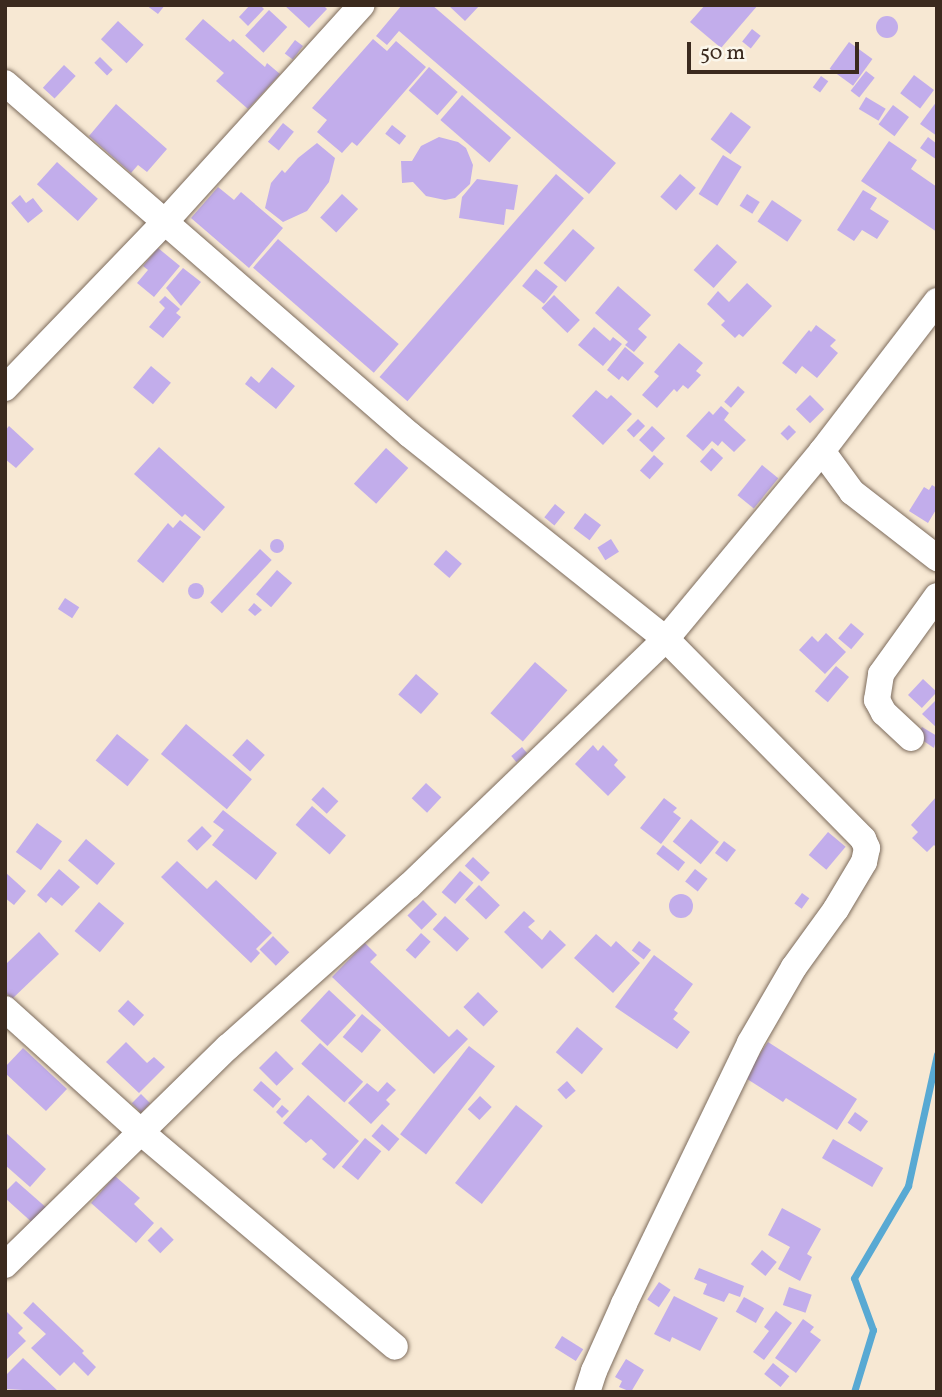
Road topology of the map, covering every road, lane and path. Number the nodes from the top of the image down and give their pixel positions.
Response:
1 (362, 5) edge
2 (5, 83) edge
3 (164, 223) junction
4 (935, 308) edge
5 (5, 388) edge
6 (822, 451) junction
7 (937, 558) edge
8 (937, 596) edge
9 (666, 639) junction
10 (911, 738) dead end
11 (5, 1009) edge
12 (142, 1133) junction
13 (5, 1265) edge
14 (395, 1347) dead end
15 (587, 1392) edge

1 - 3 street
2 - 3 street
3 - 5 street
3 - 9 street
4 - 6 street
6 - 7 street
6 - 9 street
8 - 10 street
9 - 12 street
9 - 15 street
11 - 12 street
12 - 13 street
12 - 14 street

